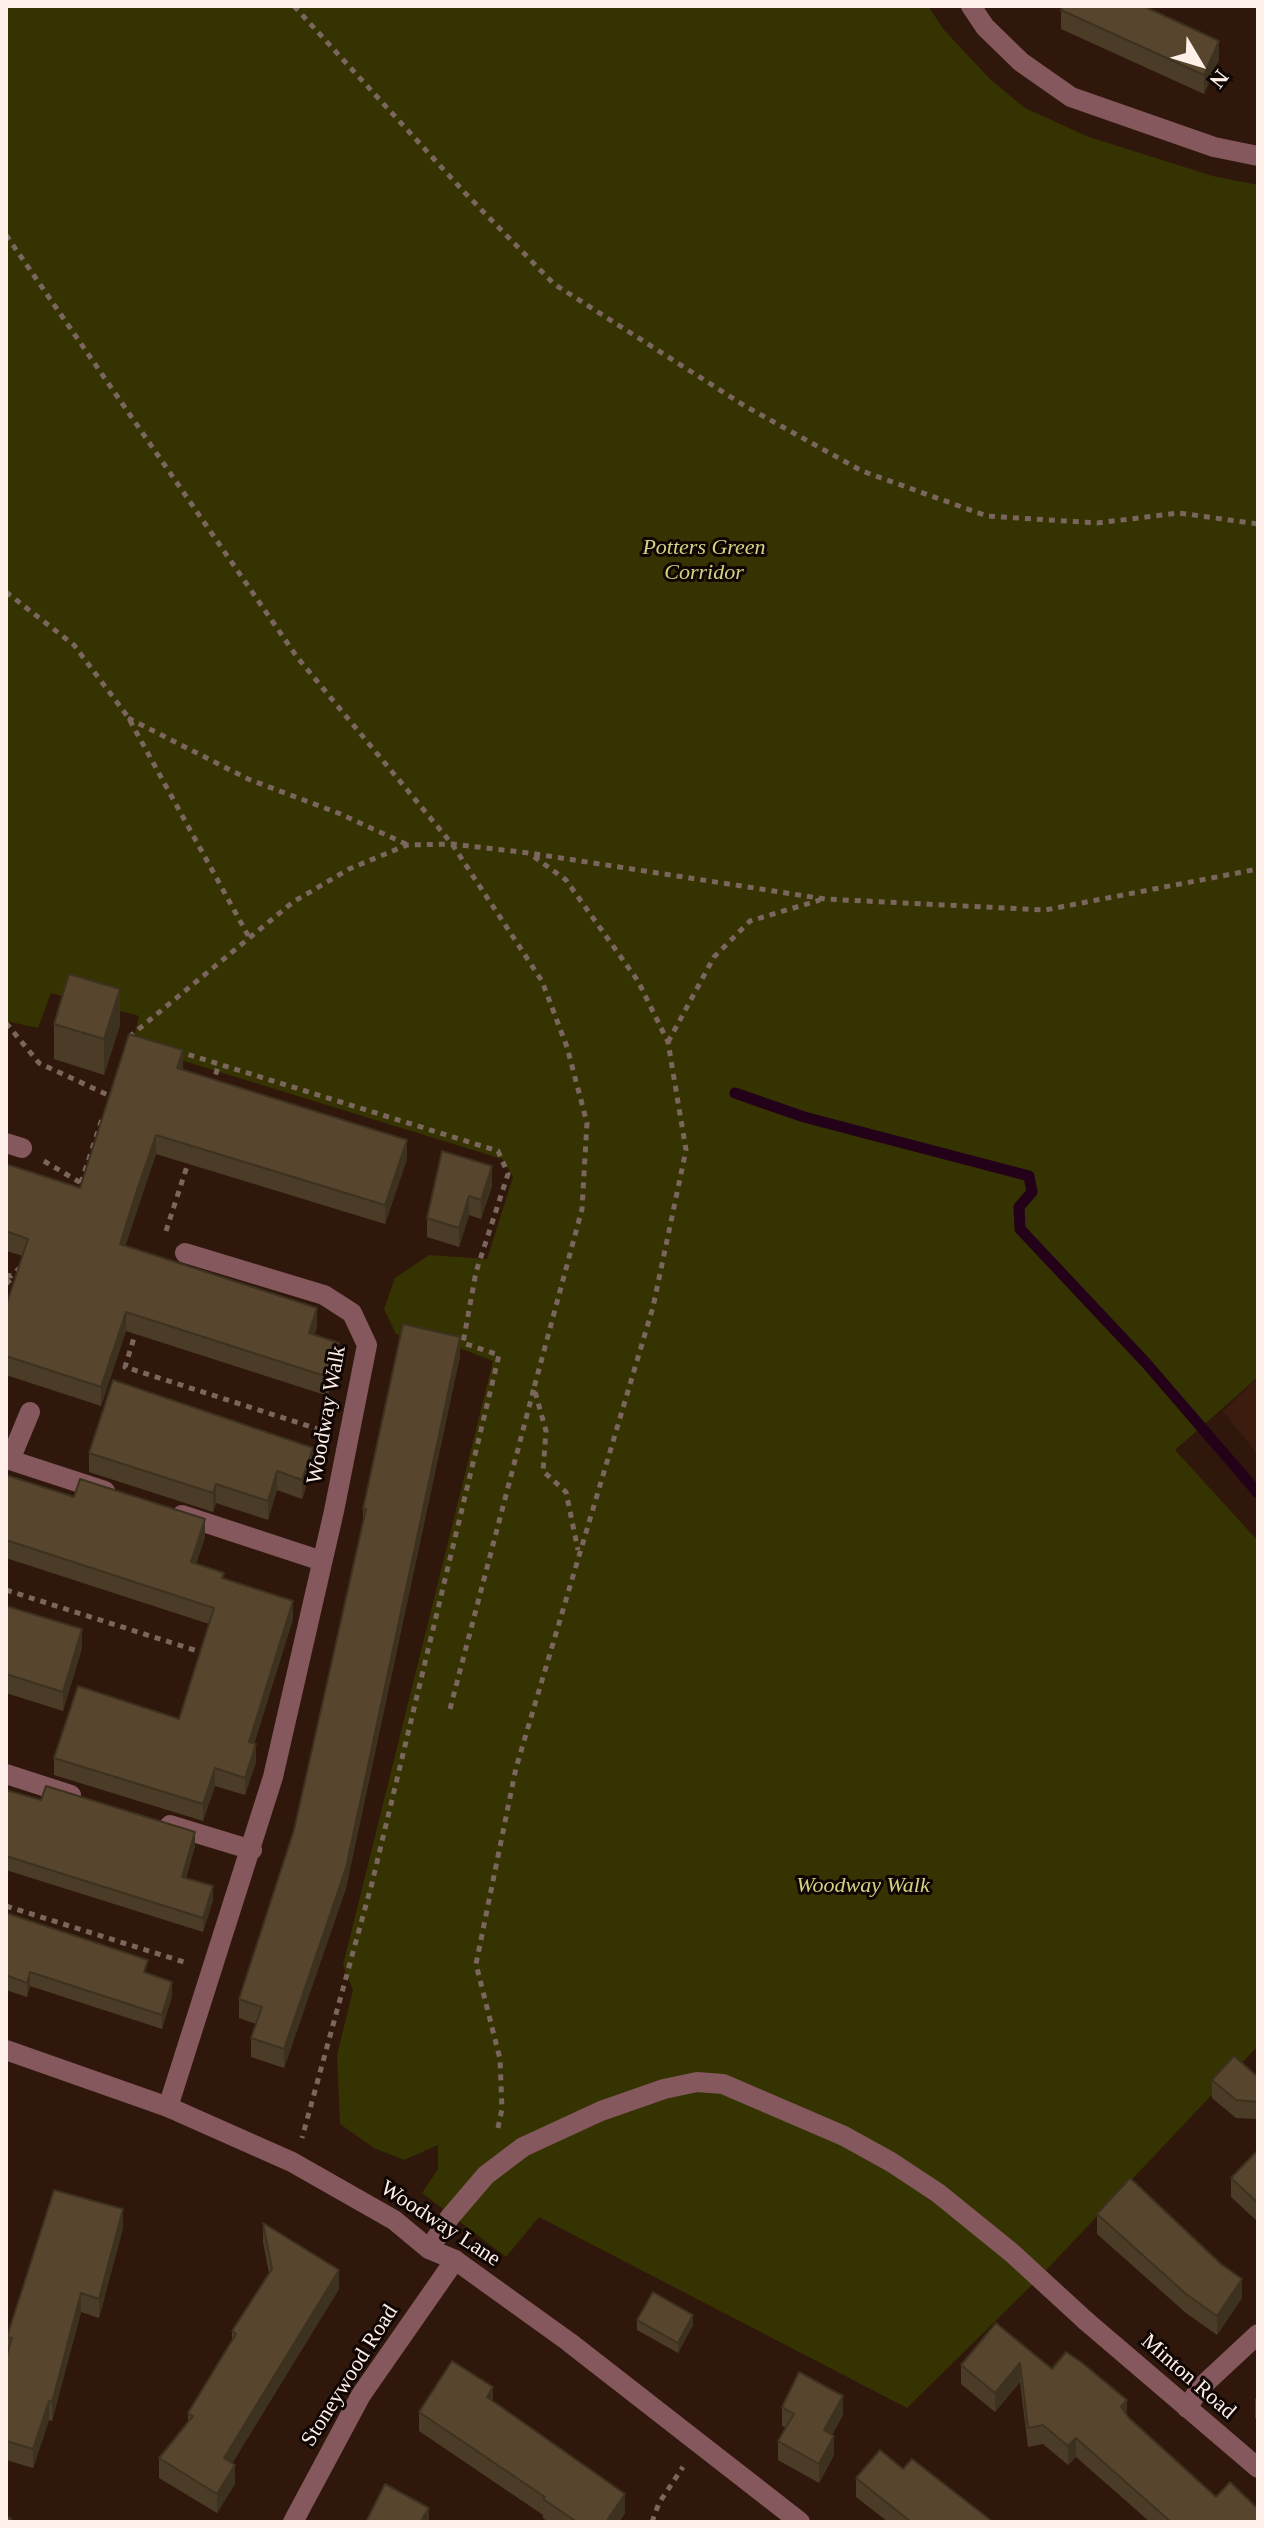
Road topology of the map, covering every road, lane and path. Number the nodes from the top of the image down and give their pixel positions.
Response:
1 (294, 6) edge
2 (971, 6) edge
3 (1258, 156) edge
4 (6, 235) edge
5 (1258, 524) edge
6 (6, 592) edge
7 (128, 717) junction
8 (452, 844) junction
9 (407, 845) junction
10 (529, 853) junction
11 (1258, 869) edge
12 (825, 899) junction
13 (250, 939) junction
14 (6, 1023) edge
15 (130, 1037) junction
16 (145, 1041) edge
17 (668, 1042) junction
18 (174, 1050) edge
19 (125, 1051) edge
20 (219, 1064) junction
21 (115, 1081) edge
22 (210, 1094) edge
23 (110, 1096) junction
24 (14, 1146) edge
25 (190, 1155) edge
26 (81, 1183) junction
27 (73, 1207) edge
28 (185, 1253) joint
29 (30, 1257) edge
30 (8, 1276) edge
31 (24, 1281) edge
32 (6, 1284) edge
33 (141, 1316) edge
34 (534, 1388) junction
35 (30, 1412) dead end
36 (348, 1439) junction
37 (124, 1497) edge
38 (167, 1510) edge
39 (579, 1554) junction
40 (322, 1561) junction
41 (6, 1590) edge
42 (219, 1658) edge
43 (450, 1709) dead end
44 (6, 1774) edge
45 (87, 1800) edge
46 (145, 1817) edge
47 (252, 1850) junction
48 (6, 1906) edge
49 (212, 1971) junction
50 (6, 2050) edge
51 (168, 2107) junction
52 (292, 2162) junction
53 (486, 2175) junction
54 (429, 2249) junction
55 (455, 2260) junction
56 (1258, 2334) edge
57 (1187, 2408) junction
58 (700, 2443) junction
59 (1258, 2468) edge
60 (293, 2522) edge
61 (652, 2522) edge
62 (800, 2522) edge

1 - 5 path
2 - 3 street
4 - 8 path
6 - 7 path
7 - 9 path
7 - 13 path
8 - 9 path
8 - 10 path
8 - 34 path
9 - 13 path
10 - 12 path
10 - 17 path
11 - 12 path
12 - 17 path
13 - 15 path
14 - 23 path
15 - 16 path
15 - 19 path
17 - 39 path
18 - 20 path
20 - 22 path
20 - 52 path
21 - 23 path
23 - 26 path
24 - 26 path
25 - 28 path
26 - 27 path
28 - 36 street, Woodway Walk
29 - 30 path
30 - 31 path
30 - 32 path
33 - 36 path
34 - 39 path
34 - 43 path
35 - 37 street
36 - 40 street, Woodway Walk
38 - 40 street
39 - 53 path
40 - 47 street, Woodway Walk
41 - 42 path
44 - 45 street
46 - 47 street
47 - 49 street, Woodway Walk
48 - 49 path
49 - 51 street, Woodway Walk
50 - 51 street, Woodway Lane
51 - 52 street, Woodway Lane
52 - 54 street, Woodway Lane
53 - 54 street, Minton Road
53 - 57 street, Minton Road
54 - 55 street, Woodway Lane
55 - 58 street, Woodway Lane
55 - 60 street, Stoneywood Road
56 - 57 street
57 - 59 street, Minton Road
58 - 61 path
58 - 62 street, Woodway Lane

